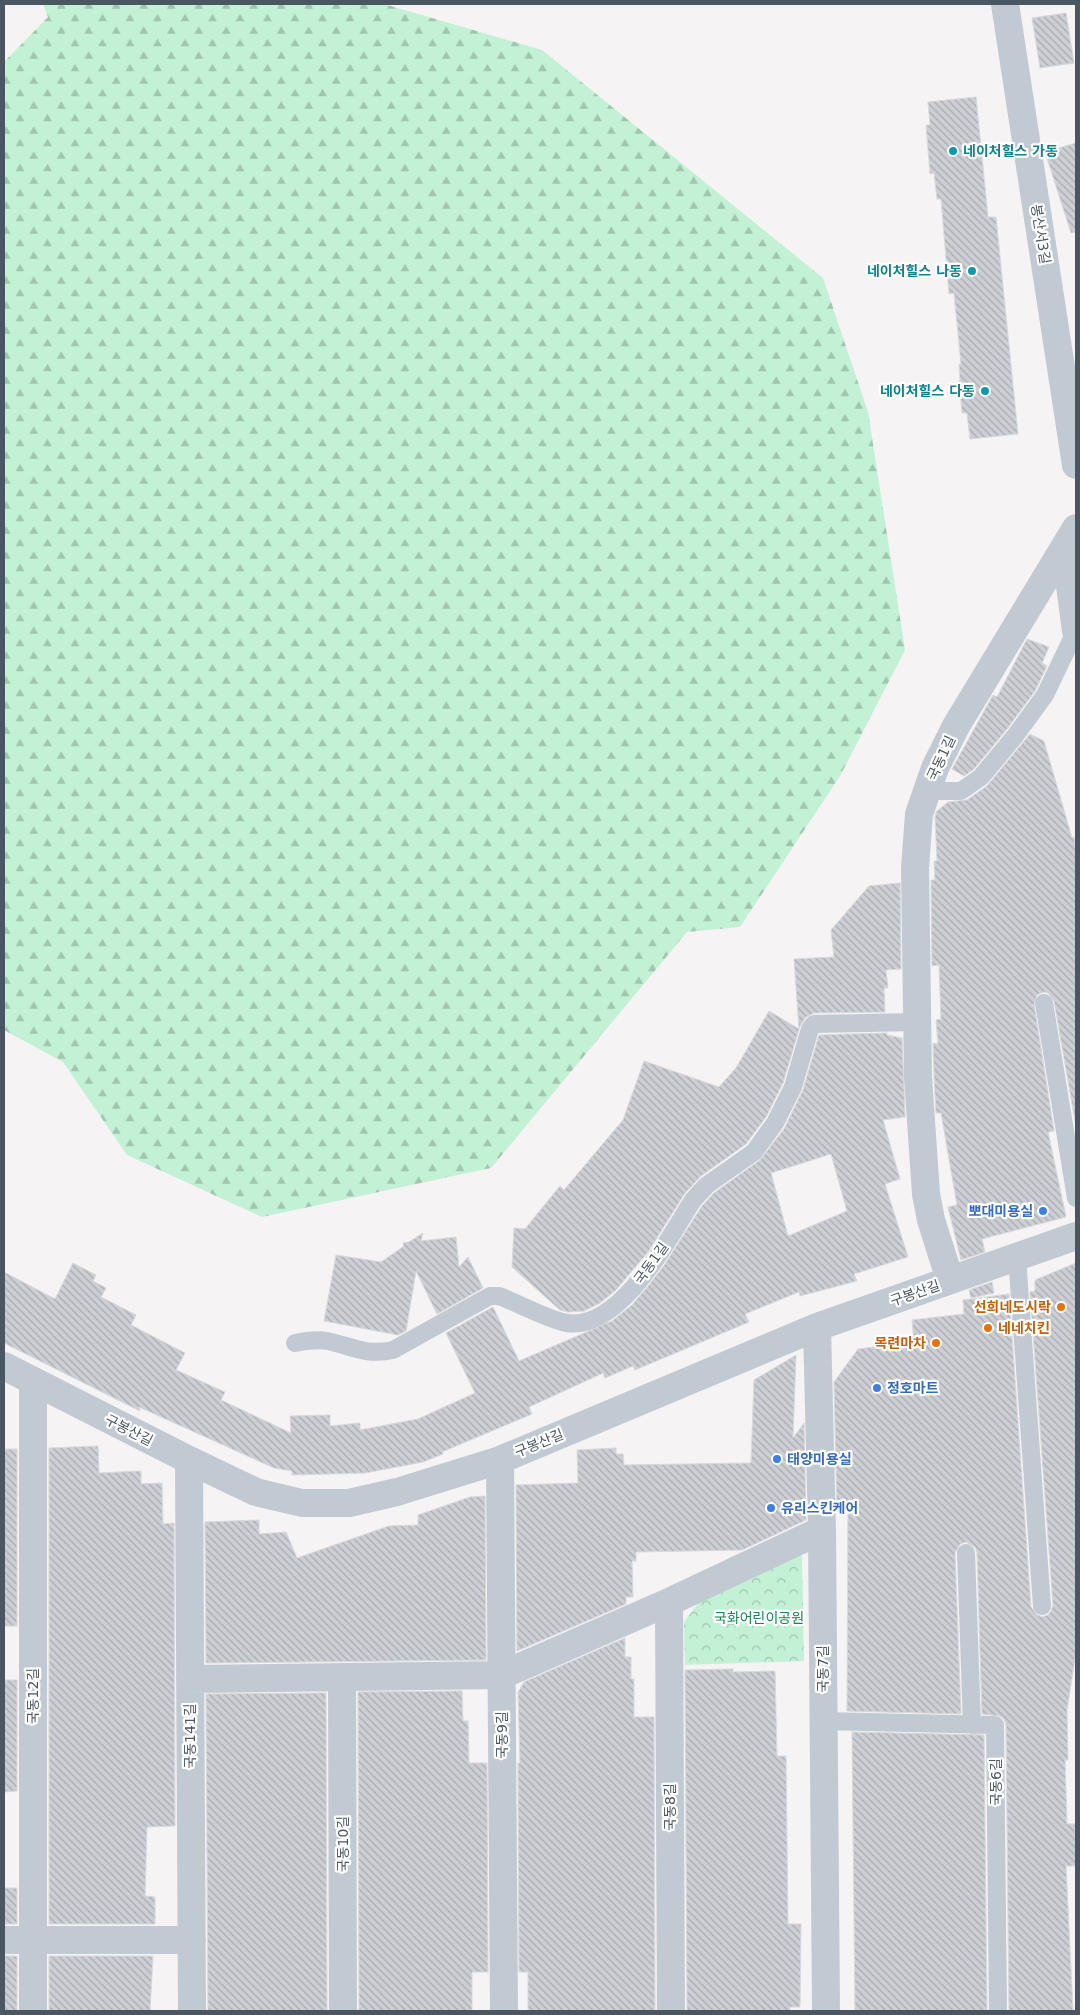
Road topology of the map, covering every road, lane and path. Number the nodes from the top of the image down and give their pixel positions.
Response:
1 (1005, 4) edge
2 (1076, 465) edge
3 (1070, 538) edge
4 (1076, 630) edge
5 (926, 791) junction
6 (1044, 1003) dead end
7 (917, 1022) junction
8 (1076, 1198) edge
9 (1076, 1236) edge
10 (1017, 1257) junction
11 (950, 1280) junction
12 (817, 1327) junction
13 (295, 1343) dead end
14 (14, 1376) edge
15 (189, 1460) junction
16 (500, 1460) junction
17 (822, 1530) junction
18 (966, 1553) dead end
19 (669, 1602) junction
20 (1042, 1606) dead end
21 (502, 1675) junction
22 (342, 1678) junction
23 (190, 1679) junction
24 (823, 1721) junction
25 (972, 1725) junction
26 (4, 1940) edge
27 (33, 1940) junction
28 (192, 1940) junction
29 (33, 2011) edge
30 (192, 2011) edge
31 (344, 2011) edge
32 (504, 2011) edge
33 (671, 2011) edge
34 (826, 2011) edge
35 (998, 2011) edge

1 - 2 street, 봉산서3길
3 - 4 street
3 - 5 street, 국동1길
4 - 5 lane
5 - 7 street, 국동1길
6 - 8 lane
7 - 11 street, 국동1길
7 - 13 lane, 국동1길
9 - 10 street, 구봉산길
10 - 11 street, 구봉산길
10 - 20 lane
11 - 12 street, 구봉산길
12 - 16 street, 구봉산길
12 - 17 street, 국동7길
14 - 15 street, 구봉산길
14 - 27 street, 국동12길
15 - 16 street, 구봉산길
15 - 23 street, 국동141길
16 - 21 street, 국동9길
17 - 19 street
17 - 24 street, 국동7길
18 - 25 lane
19 - 21 street
19 - 33 street, 국동8길
21 - 22 street
21 - 32 street, 국동9길
22 - 23 street
22 - 31 street, 국동10길
23 - 28 street, 국동141길
24 - 25 lane, 국동6길
24 - 34 street, 국동7길
25 - 35 lane, 국동6길
26 - 27 street
27 - 28 street
27 - 29 street, 국동12길
28 - 30 street, 국동141길

